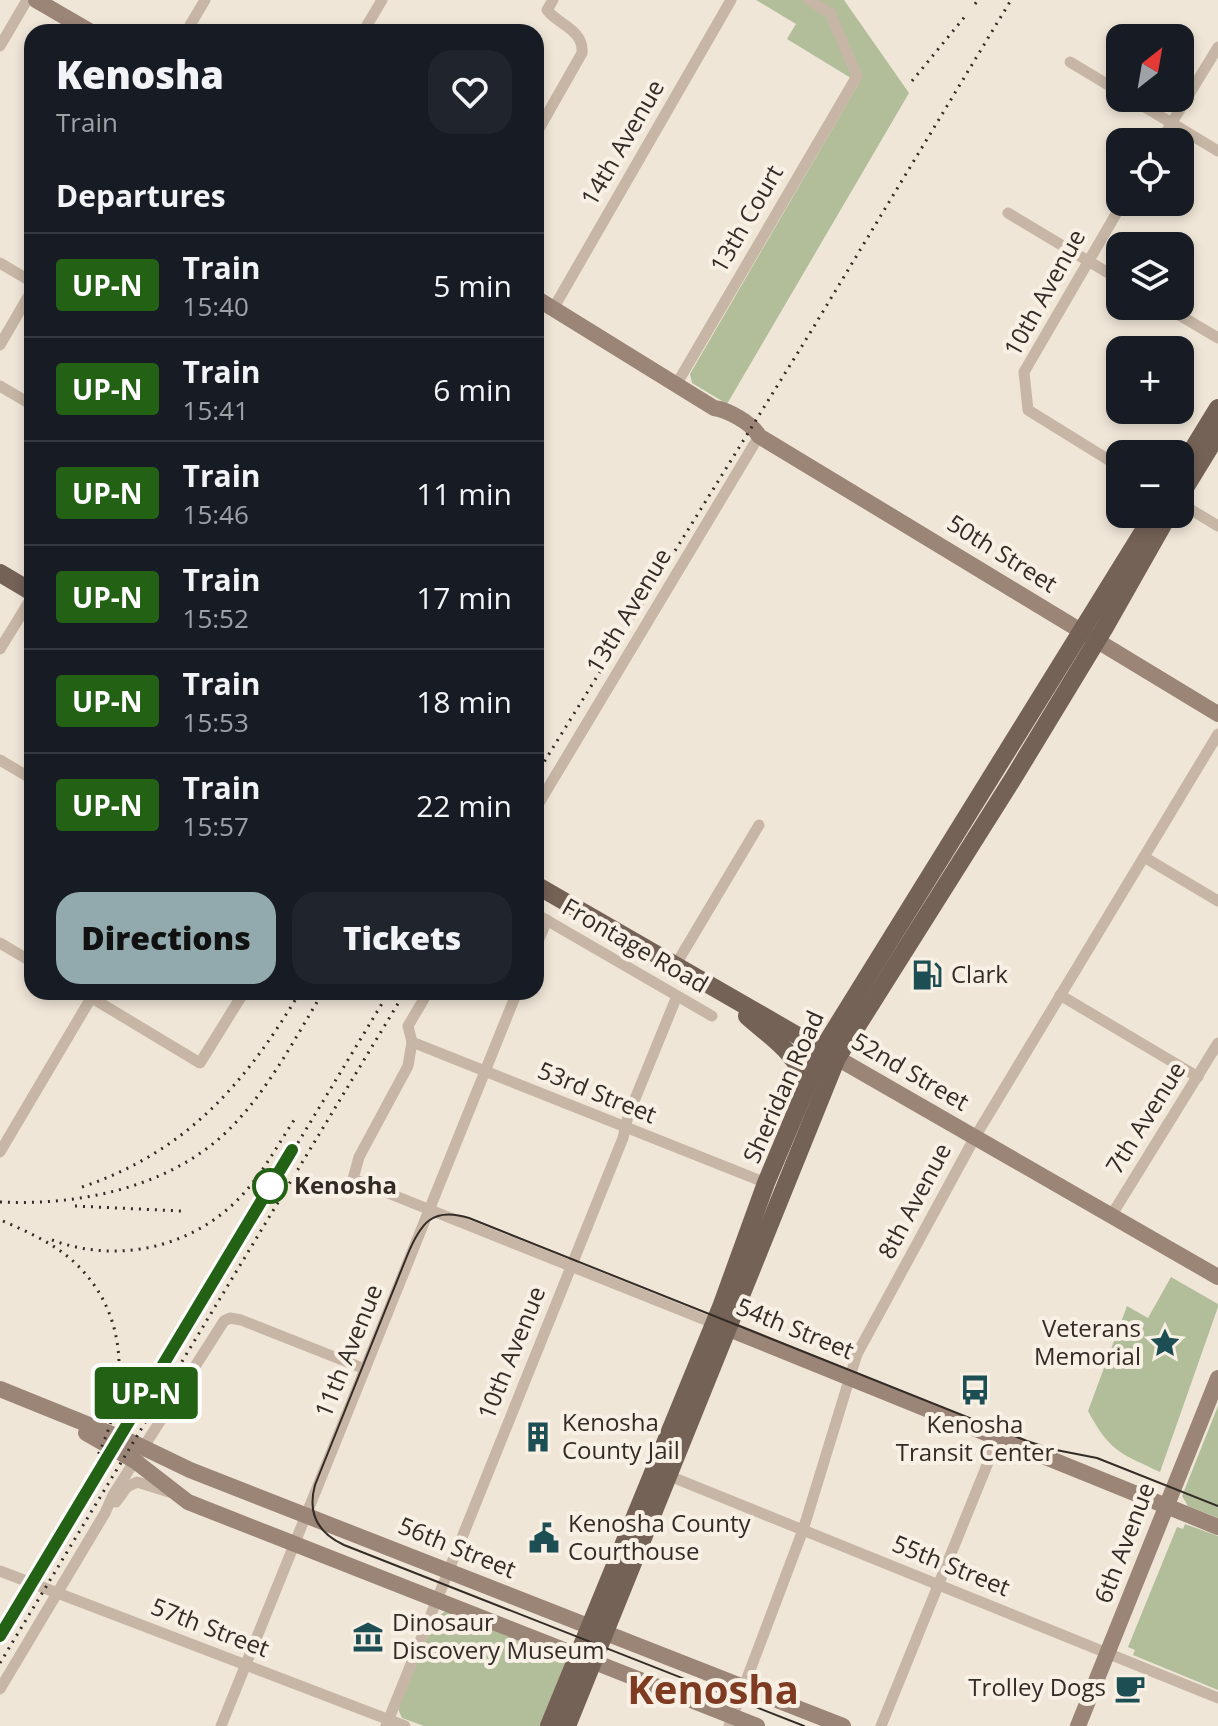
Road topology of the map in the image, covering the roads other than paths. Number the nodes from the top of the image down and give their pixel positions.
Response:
1 (27, 0) edge
2 (36, 0) edge
3 (205, 0) edge
4 (382, 0) edge
5 (553, 0) edge
6 (731, 0) edge
7 (809, 0) edge
8 (77, 24) edge
9 (191, 24) edge
10 (368, 24) edge
11 (0, 46) edge
12 (1218, 47) edge
13 (1070, 62) dead end
14 (1106, 84) edge
15 (1154, 112) edge
16 (544, 120) edge
17 (1172, 123) junction
18 (1169, 128) edge
19 (1218, 151) edge
20 (1008, 213) dead end
21 (1114, 216) edge
22 (1087, 260) junction
23 (0, 263) edge
24 (1106, 272) edge
25 (24, 277) edge
26 (544, 303) edge
27 (24, 304) edge
28 (553, 309) junction
29 (1188, 320) edge
30 (1218, 338) edge
31 (0, 345) edge
32 (676, 385) junction
33 (0, 386) edge
34 (24, 400) edge
35 (1218, 408) edge
36 (1218, 434) edge
37 (759, 436) junction
38 (1194, 447) edge
39 (1106, 458) edge
40 (1194, 473) edge
41 (1194, 511) edge
42 (1218, 526) edge
43 (1147, 528) edge
44 (1160, 528) edge
45 (0, 573) edge
46 (24, 589) edge
47 (24, 608) edge
48 (1089, 636) junction
49 (0, 649) edge
50 (1218, 714) edge
51 (1218, 734) edge
52 (0, 760) edge
53 (24, 774) edge
54 (544, 795) edge
55 (759, 825) dead end
56 (1144, 857) junction
57 (544, 890) edge
58 (1218, 901) edge
59 (544, 919) edge
60 (0, 943) edge
61 (24, 957) edge
62 (675, 966) junction
63 (721, 993) junction
64 (1060, 995) junction
65 (677, 996) junction
66 (86, 1000) edge
67 (99, 1000) edge
68 (239, 1000) edge
69 (423, 1000) edge
70 (514, 1000) edge
71 (712, 1016) dead end
72 (412, 1042) junction
73 (1218, 1043) edge
74 (830, 1054) junction
75 (485, 1070) junction
76 (1198, 1077) junction
77 (806, 1086) junction
78 (625, 1128) junction
79 (975, 1137) junction
80 (0, 1152) edge
81 (766, 1183) junction
82 (430, 1210) junction
83 (1111, 1216) junction
84 (571, 1266) junction
85 (1218, 1277) edge
86 (720, 1326) junction
87 (365, 1369) junction
88 (851, 1377) junction
89 (1218, 1378) edge
90 (0, 1389) edge
91 (998, 1438) junction
92 (140, 1455) junction
93 (667, 1475) junction
94 (177, 1495) junction
95 (1166, 1506) junction
96 (105, 1513) junction
97 (306, 1513) junction
98 (1218, 1527) edge
99 (803, 1530) junction
100 (294, 1544) junction
101 (448, 1570) junction
102 (0, 1571) edge
103 (938, 1585) junction
104 (58, 1594) junction
105 (437, 1600) junction
106 (597, 1629) junction
107 (1107, 1654) junction
108 (585, 1658) junction
109 (246, 1666) junction
110 (744, 1686) junction
111 (0, 1689) edge
112 (1218, 1698) edge
113 (730, 1721) edge
114 (387, 1723) edge
115 (221, 1726) edge
116 (405, 1726) edge
117 (549, 1726) edge
118 (567, 1726) edge
119 (757, 1726) edge
120 (843, 1726) edge
121 (881, 1726) edge
122 (1078, 1726) edge

1 - 11 street
2 - 8 street
3 - 9 street
4 - 10 street
5 - 16 street
6 - 28 street, 14th Avenue
7 - 32 street, 13th Court
12 - 17 street
13 - 14 street
15 - 17 street
17 - 18 street
17 - 19 street
20 - 22 street
21 - 22 street, 10th Avenue
22 - 24 street
22 - 39 street, 10th Avenue
23 - 25 street
26 - 28 street, 50th Street
27 - 31 street
28 - 32 street, 50th Street
29 - 30 street
32 - 37 street, 50th Street
33 - 34 street
35 - 38 main road
36 - 40 main road
37 - 48 street, 50th Street
37 - 54 street, 13th Avenue
41 - 42 street
43 - 48 main road, Sheridan Road
44 - 48 main road, Sheridan Road
45 - 46 main road
47 - 49 street
48 - 50 street, 50th Street
48 - 74 main road, Sheridan Road
51 - 56 street, 8th Avenue
52 - 53 street
55 - 62 street
56 - 58 street
56 - 64 street, 8th Avenue
57 - 62 main road, 52nd Street
59 - 65 street, Frontage Road
60 - 61 street
62 - 63 main road, 52nd Street
63 - 74 main road, 52nd Street
63 - 77 main road
64 - 76 street
64 - 79 street, 8th Avenue
65 - 71 street, Frontage Road
65 - 78 street, 10th Avenue
66 - 80 street
67 - 68 street
69 - 72 street
70 - 75 street, 11th Avenue
72 - 75 street, 53rd Street
72 - 82 street, 54th Street
73 - 76 street, 7th Avenue
74 - 77 main road, Sheridan Road
74 - 79 street, 52nd Street
74 - 86 main road, Sheridan Road
75 - 78 street, 53rd Street
75 - 82 street, 11th Avenue
76 - 83 street, 7th Avenue
77 - 81 main road, Sheridan Road
78 - 81 street, 53rd Street
78 - 84 street, 10th Avenue
79 - 83 street, 52nd Street
79 - 88 street, 8th Avenue
81 - 86 main road, Sheridan Road
82 - 84 street, 54th Street
82 - 87 street, 11th Avenue
83 - 85 street, 52nd Street
84 - 86 street, 54th Street
84 - 101 street, 10th Avenue
86 - 88 street, 54th Street
86 - 93 main road, Sheridan Road
86 - 106 main road, Sheridan Road
87 - 92 street
87 - 97 street, 11th Avenue
88 - 91 street, 54th Street
88 - 99 street, 8th Avenue
89 - 95 street, 6th Avenue
90 - 92 street, 56th Street
91 - 95 street, 54th Street
91 - 103 street
92 - 94 street, 56th Street
92 - 96 street
92 - 97 street, 56th Street
93 - 99 street, 55th Street
93 - 106 main road, Sheridan Road
94 - 96 street
94 - 100 street, 56th Street
95 - 98 street, 54th Street
95 - 107 street, 6th Avenue
96 - 104 street
97 - 100 street, 11th Avenue
97 - 101 street, 56th Street
99 - 103 street, 55th Street
99 - 110 street, 8th Avenue
100 - 105 street, 56th Street
100 - 109 street, 11th Avenue
101 - 105 street, 10th Avenue
101 - 106 street, 56th Street
102 - 104 street, 57th Street
103 - 107 street, 55th Street
103 - 121 street
104 - 109 street, 57th Street
104 - 111 street
105 - 108 street, 56th Street
105 - 114 street, 10th Avenue
106 - 108 main road, Sheridan Road
106 - 110 street, 56th Street
107 - 112 street, 55th Street
107 - 122 street, 6th Avenue
108 - 113 street, 56th Street
108 - 117 main road, Sheridan Road
108 - 118 main road, Sheridan Road
109 - 114 street, 57th Street
109 - 115 street, 11th Avenue
110 - 113 street, 8th Avenue
110 - 120 street, 56th Street
113 - 119 street, 56th Street
114 - 116 street, 57th Street

